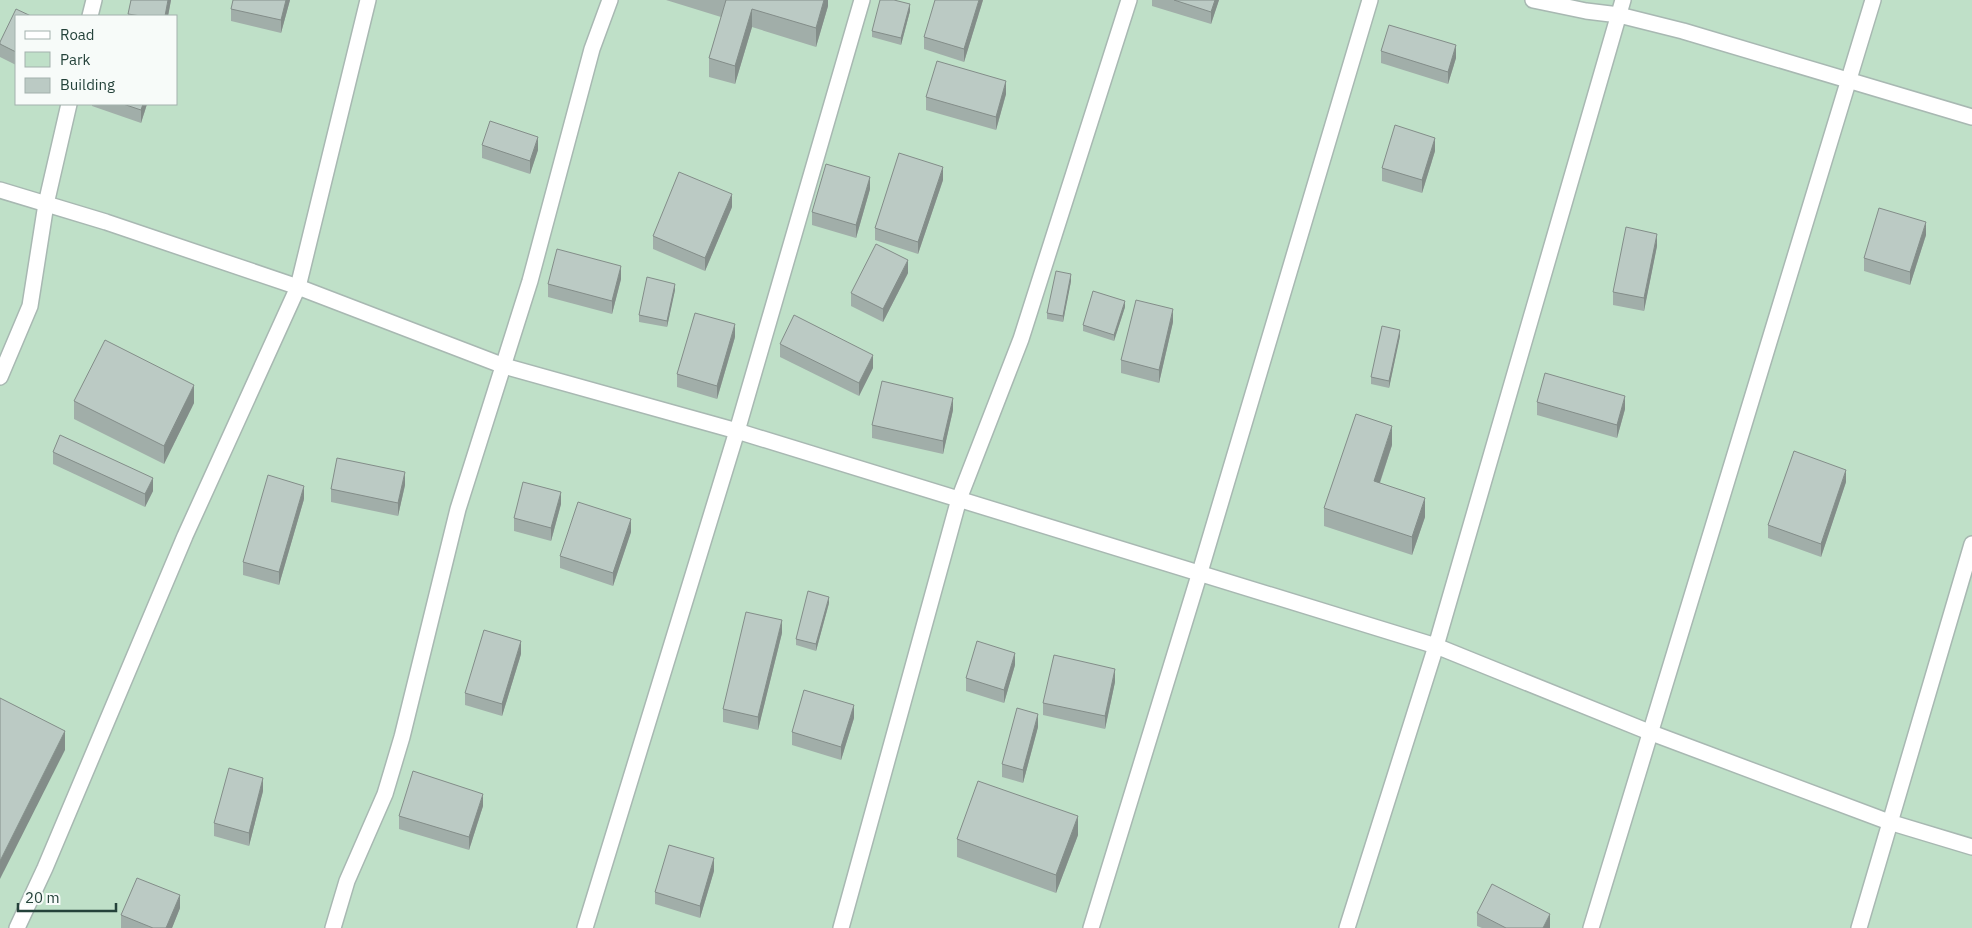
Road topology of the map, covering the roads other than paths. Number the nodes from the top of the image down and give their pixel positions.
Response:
1 (94, 0) edge
2 (368, 0) edge
3 (610, 0) edge
4 (862, 0) edge
5 (1128, 0) edge
6 (1370, 0) edge
7 (1533, 0) edge
8 (1873, 0) edge
9 (1621, 7) edge
10 (90, 15) edge
11 (1847, 80) junction
12 (69, 105) edge
13 (1972, 117) edge
14 (0, 190) edge
15 (46, 204) junction
16 (298, 287) junction
17 (504, 366) junction
18 (0, 377) edge
19 (737, 431) junction
20 (959, 499) junction
21 (1972, 544) edge
22 (1200, 572) junction
23 (1436, 646) junction
24 (1649, 732) junction
25 (1889, 822) junction
26 (1972, 847) edge
27 (17, 928) edge
28 (332, 928) edge
29 (585, 928) edge
30 (841, 928) edge
31 (1091, 928) edge
32 (1347, 928) edge
33 (1591, 928) edge
34 (1859, 928) edge

1 - 10 street
2 - 16 street
3 - 17 street
4 - 19 street
5 - 20 street
6 - 22 street
7 - 9 street
8 - 11 street
9 - 11 street
9 - 23 street
11 - 13 street
11 - 24 street
12 - 15 street
14 - 15 street
15 - 16 street
15 - 18 street
16 - 17 street
16 - 27 street
17 - 19 street
17 - 28 street
19 - 20 street
19 - 29 street
20 - 22 street
20 - 30 street
21 - 25 street
22 - 23 street
22 - 31 street
23 - 24 street
23 - 32 street
24 - 25 street
24 - 33 street
25 - 26 street
25 - 34 street

